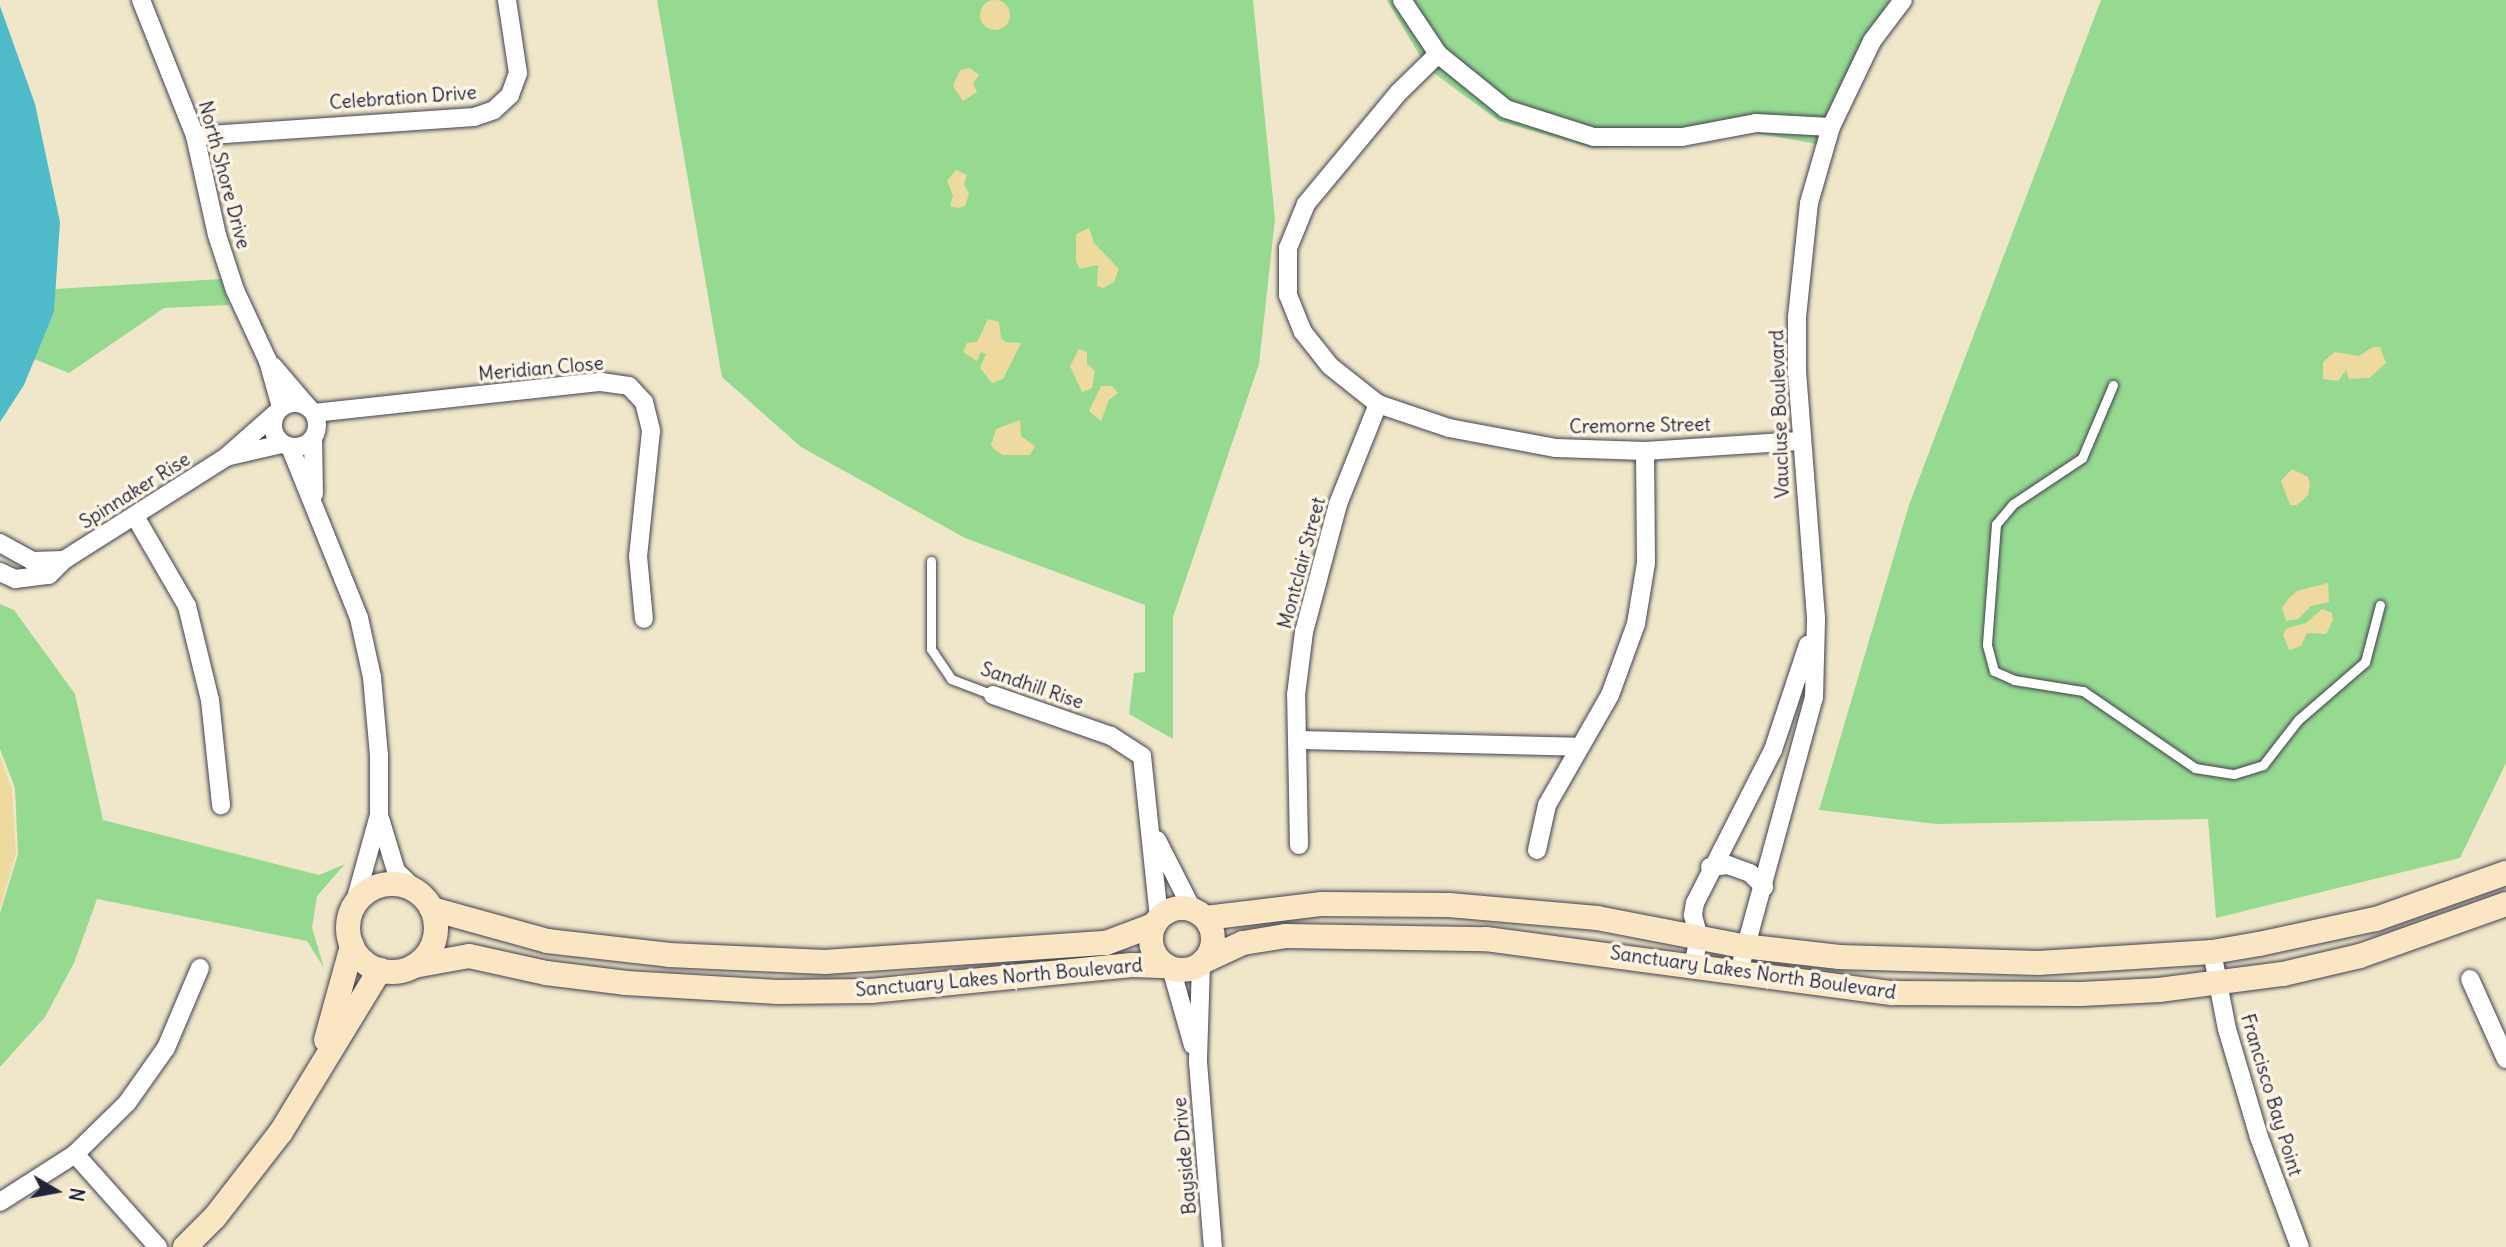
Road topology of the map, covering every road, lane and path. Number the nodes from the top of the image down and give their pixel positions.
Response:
1 (141, 0) edge
2 (507, 0) edge
3 (1402, 0) edge
4 (1903, 0) edge
5 (1438, 54) junction
6 (1831, 127) junction
7 (195, 136) junction
8 (268, 361) junction
9 (2113, 385) dead end
10 (1378, 404) junction
11 (279, 410) junction
12 (311, 410) junction
13 (343, 412) junction
14 (315, 434) junction
15 (1800, 441) junction
16 (286, 446) junction
17 (1645, 451) junction
18 (226, 457) junction
19 (314, 500) junction
20 (136, 518) junction
21 (0, 543) edge
22 (64, 560) junction
23 (931, 561) dead end
24 (0, 572) edge
25 (2380, 605) dead end
26 (1816, 618) junction
27 (644, 619) dead end
28 (993, 695) joint
29 (1299, 740) junction
30 (1579, 747) junction
31 (221, 805) dead end
32 (379, 815) junction
33 (1152, 830) junction
34 (1298, 845) dead end
35 (1537, 850) dead end
36 (1710, 867) junction
37 (2506, 873) edge
38 (1763, 887) junction
39 (416, 890) junction
40 (2506, 904) edge
41 (354, 905) junction
42 (432, 909) junction
43 (1199, 913) junction
44 (1156, 921) junction
45 (1699, 938) junction
46 (352, 946) junction
47 (1743, 946) junction
48 (2212, 952) junction
49 (1203, 962) junction
50 (414, 966) junction
51 (1169, 967) junction
52 (200, 968) dead end
53 (1692, 969) junction
54 (380, 970) junction
55 (1738, 975) junction
56 (2470, 979) dead end
57 (2218, 983) junction
58 (2506, 1059) edge
59 (1198, 1062) junction
60 (319, 1065) junction
61 (75, 1154) junction
62 (0, 1202) edge
63 (158, 1247) edge
64 (185, 1247) edge
65 (1213, 1247) edge
66 (2300, 1247) edge

1 - 7 street, North Shore Drive
2 - 7 street, Celebration Drive
3 - 5 street
4 - 6 street, Vaucluse Boulevard
5 - 6 street
5 - 10 street, Cremorne Street
6 - 15 street, Vaucluse Boulevard
7 - 8 street, North Shore Drive
8 - 11 street, North Shore Drive
8 - 12 street, North Shore Drive
9 - 25 lane
10 - 17 street, Cremorne Street
10 - 29 street, Montclair Street
11 - 12 street
11 - 16 street
11 - 18 street, Spinnaker Rise
12 - 13 street, Meridian Close
12 - 14 street
13 - 14 street, Meridian Close
13 - 27 street, Meridian Close
14 - 16 street
14 - 19 street
15 - 17 street, Cremorne Street
15 - 26 street, Vaucluse Boulevard
16 - 18 street, Spinnaker Rise
16 - 19 street
17 - 30 street
18 - 20 street, Spinnaker Rise
19 - 32 street
20 - 22 street, Spinnaker Rise
20 - 31 street
21 - 22 street
22 - 24 street, Spinnaker Rise
23 - 28 lane, Sandhill Rise
26 - 36 street, Vaucluse Boulevard
26 - 38 street, Vaucluse Boulevard
28 - 33 street, Sandhill Rise
29 - 30 street
29 - 34 street, Montclair Street
30 - 35 street
32 - 39 street
32 - 41 street
33 - 43 street, Sandhill Rise
33 - 44 street, Sandhill Rise
36 - 38 street
36 - 45 street, Vaucluse Boulevard
37 - 48 street, Sanctuary Lakes North Boulevard
38 - 47 street, Vaucluse Boulevard
39 - 41 street
39 - 42 street
40 - 57 street, Sanctuary Lakes North Boulevard
41 - 46 street
42 - 44 street, Sanctuary Lakes North Boulevard
42 - 50 street
43 - 44 street
43 - 45 street, Sanctuary Lakes North Boulevard
43 - 49 street
44 - 51 street
45 - 47 street, Sanctuary Lakes North Boulevard
45 - 53 street, Vaucluse Boulevard
46 - 54 street
46 - 60 street
47 - 48 street, Sanctuary Lakes North Boulevard
47 - 55 street, Vaucluse Boulevard
48 - 57 street, Francisco Bay Point
49 - 51 street
49 - 53 street, Sanctuary Lakes North Boulevard
49 - 59 street, Bayside Drive
50 - 51 street, Sanctuary Lakes North Boulevard
50 - 54 street
51 - 59 street, Bayside Drive
52 - 61 street
53 - 55 street, Sanctuary Lakes North Boulevard
54 - 60 street
55 - 57 street, Sanctuary Lakes North Boulevard
56 - 58 street
57 - 66 street, Francisco Bay Point
59 - 65 street, Bayside Drive
60 - 64 street
61 - 62 street
61 - 63 street

